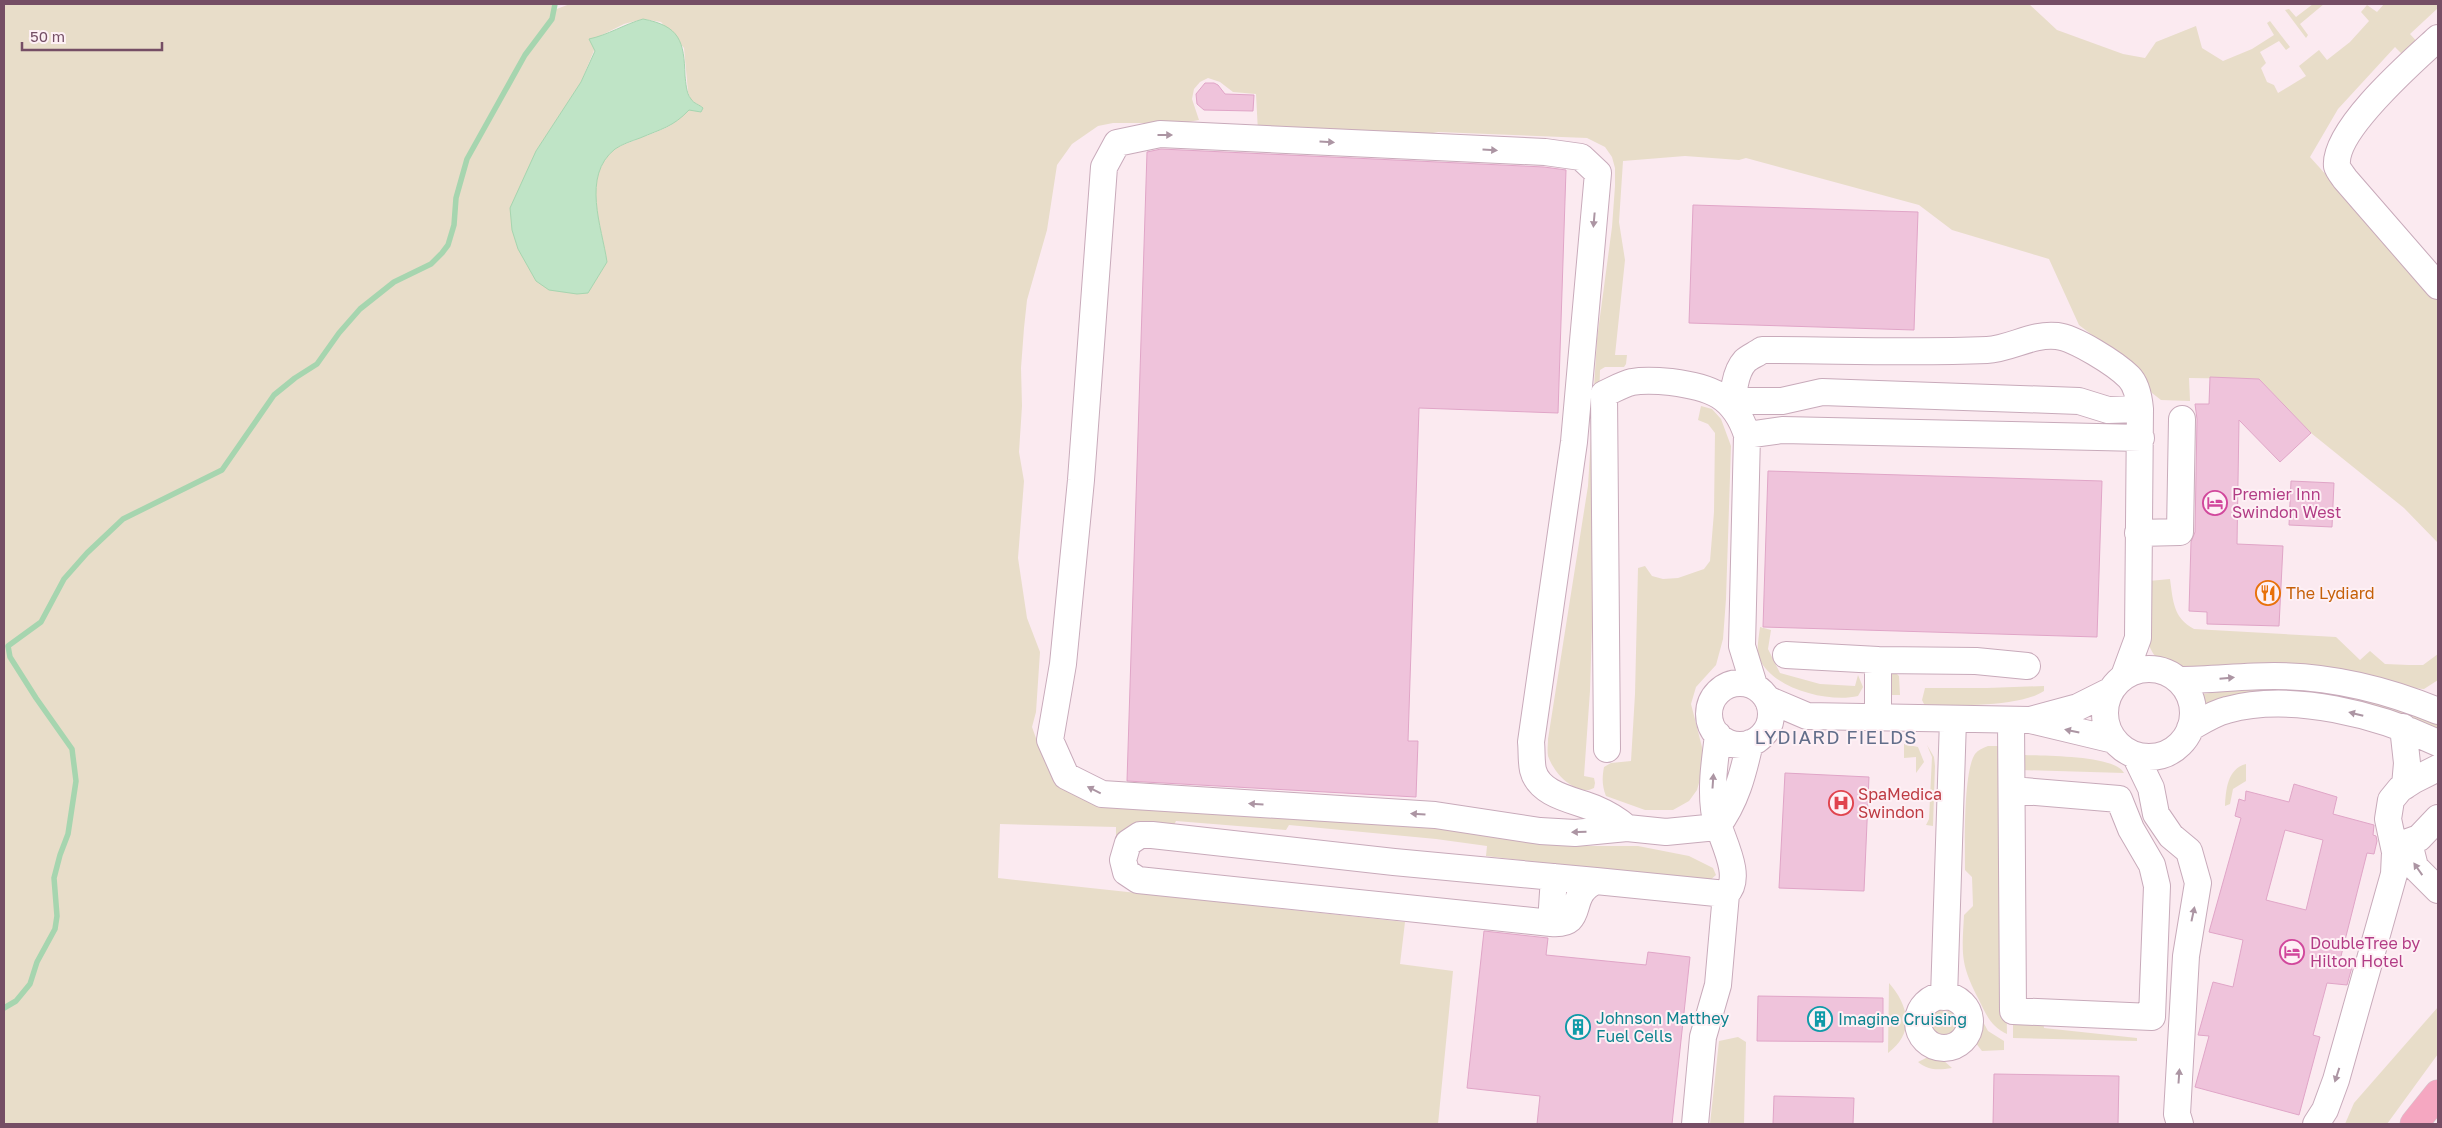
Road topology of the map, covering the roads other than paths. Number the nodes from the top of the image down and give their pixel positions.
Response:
1 (2438, 38) edge
2 (2438, 286) edge
3 (1734, 405) junction
4 (2140, 409) junction
5 (2182, 419) dead end
6 (1747, 435) junction
7 (2141, 438) junction
8 (2138, 533) junction
9 (2138, 638) junction
10 (1742, 646) junction
11 (1786, 655) dead end
12 (1878, 660) junction
13 (2027, 666) dead end
14 (2155, 669) junction
15 (2179, 680) junction
16 (2117, 684) junction
17 (1724, 687) junction
18 (2438, 691) edge
19 (1761, 692) junction
20 (2411, 701) junction
21 (2438, 711) edge
22 (1807, 716) junction
23 (1878, 717) junction
24 (1953, 720) junction
25 (2020, 720) junction
26 (2190, 728) junction
27 (2403, 728) junction
28 (1718, 735) junction
29 (1758, 737) junction
30 (2114, 740) junction
31 (2438, 743) edge
32 (1607, 749) dead end
33 (2148, 755) junction
34 (2438, 768) edge
35 (2405, 786) junction
36 (2012, 790) junction
37 (2438, 818) edge
38 (1717, 827) junction
39 (1627, 828) junction
40 (2401, 845) junction
41 (1554, 877) junction
42 (1596, 881) junction
43 (2438, 890) edge
44 (1726, 894) junction
45 (1551, 923) junction
46 (1944, 996) dead end
47 (2438, 1094) edge
48 (1695, 1124) edge
49 (2180, 1124) edge
50 (2316, 1124) edge
51 (2414, 1124) edge

1 - 2 street
3 - 4 street
3 - 4 street
3 - 6 street
3 - 32 street
4 - 7 street
5 - 8 street
6 - 7 street
6 - 10 street
7 - 8 street
8 - 9 street
9 - 14 street
9 - 16 street
10 - 17 street
10 - 19 street
11 - 12 street
12 - 13 street
12 - 23 street
14 - 15 street
14 - 16 street
15 -> 20 street
15 - 26 street
16 - 25 street
16 - 30 street
17 - 19 street
17 - 28 street
18 - 20 street
19 - 22 street
19 - 29 street
20 - 21 street
22 - 23 street
22 - 29 street
23 - 24 street
24 - 25 street
24 - 46 street
30 -> 25 street
25 - 36 street
27 -> 26 street
26 - 33 street
27 - 31 street
27 - 35 street
28 - 29 street
38 -> 28 street
29 - 38 street
30 - 33 street
49 -> 33 street
34 - 35 street
35 - 40 street
36 - 36 street
37 - 40 street
38 - 39 street
38 - 44 street
39 -> 39 street
43 -> 40 street
40 -> 50 street
41 - 42 street
41 - 45 street
41 - 45 street
42 - 44 street
42 - 45 street
44 - 48 street
47 - 51 main road

